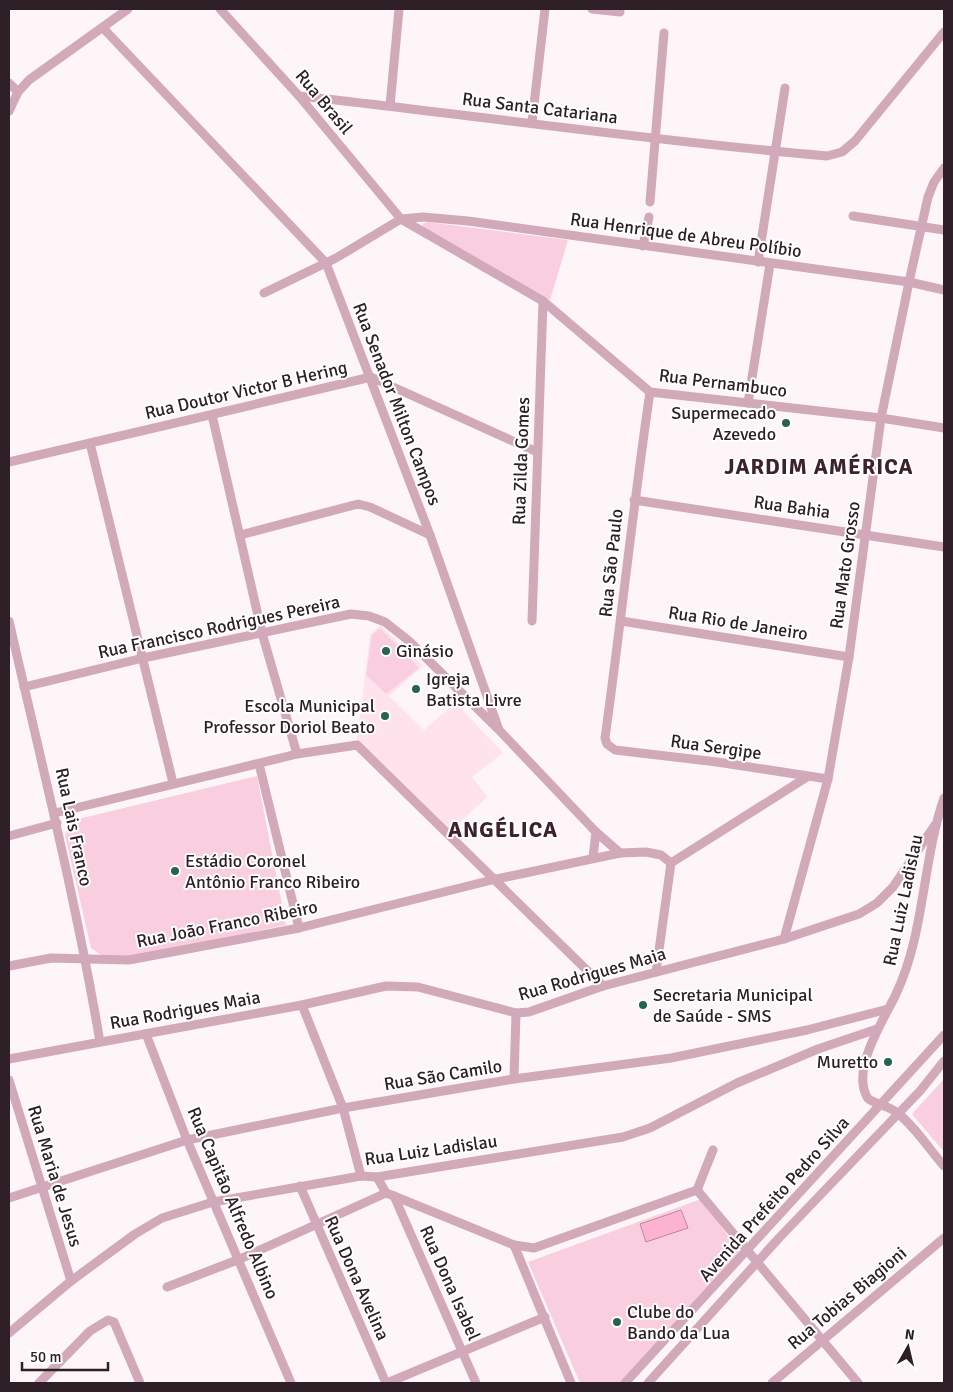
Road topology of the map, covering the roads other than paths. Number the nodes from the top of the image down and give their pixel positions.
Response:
1 (128, 9) edge
2 (220, 9) edge
3 (399, 9) edge
4 (545, 9) edge
5 (592, 9) edge
6 (620, 12) dead end
7 (103, 28) junction
8 (944, 32) edge
9 (664, 33) dead end
10 (9, 83) edge
11 (785, 88) dead end
12 (18, 92) junction
13 (299, 96) junction
14 (390, 106) junction
15 (9, 111) edge
16 (532, 122) junction
17 (656, 139) junction
18 (776, 152) junction
19 (944, 168) edge
20 (650, 202) dead end
21 (853, 216) dead end
22 (649, 217) dead end
23 (401, 219) junction
24 (921, 228) junction
25 (944, 230) edge
26 (643, 246) junction
27 (758, 262) junction
28 (326, 263) junction
29 (770, 264) junction
30 (909, 282) junction
31 (944, 290) edge
32 (264, 293) dead end
33 (543, 301) junction
34 (371, 377) junction
35 (650, 392) junction
36 (748, 403) junction
37 (212, 415) junction
38 (882, 418) junction
39 (944, 428) edge
40 (90, 443) junction
41 (537, 452) junction
42 (9, 462) edge
43 (634, 500) junction
44 (865, 534) junction
45 (240, 535) junction
46 (430, 535) junction
47 (944, 546) edge
48 (9, 621) edge
49 (621, 621) junction
50 (532, 622) dead end
51 (262, 633) junction
52 (849, 657) junction
53 (144, 658) junction
54 (24, 687) junction
55 (499, 730) junction
56 (605, 738) joint
57 (296, 754) junction
58 (259, 764) junction
59 (807, 777) junction
60 (828, 779) junction
61 (173, 783) junction
62 (944, 798) edge
63 (55, 813) junction
64 (57, 823) junction
65 (935, 825) junction
66 (596, 832) junction
67 (9, 836) edge
68 (620, 853) junction
69 (592, 857) junction
70 (671, 863) junction
71 (492, 880) junction
72 (299, 928) junction
73 (784, 939) junction
74 (86, 959) junction
75 (9, 966) edge
76 (656, 972) junction
77 (603, 986) junction
78 (302, 1005) junction
79 (888, 1009) junction
80 (516, 1013) junction
81 (877, 1029) junction
82 (146, 1034) junction
83 (944, 1035) edge
84 (100, 1042) junction
85 (9, 1059) edge
86 (944, 1061) edge
87 (514, 1079) junction
88 (9, 1080) edge
89 (883, 1103) junction
90 (343, 1108) junction
91 (898, 1112) junction
92 (187, 1140) junction
93 (713, 1150) dead end
94 (944, 1166) edge
95 (362, 1176) junction
96 (377, 1177) junction
97 (42, 1186) junction
98 (300, 1186) junction
99 (697, 1190) junction
100 (390, 1194) junction
101 (9, 1198) edge
102 (213, 1202) junction
103 (316, 1225) junction
104 (944, 1238) edge
105 (514, 1245) junction
106 (748, 1251) junction
107 (240, 1259) junction
108 (756, 1263) junction
109 (71, 1281) junction
110 (168, 1287) dead end
111 (545, 1317) junction
112 (9, 1333) edge
113 (822, 1341) junction
114 (463, 1351) junction
115 (39, 1383) edge
116 (140, 1383) edge
117 (291, 1383) edge
118 (386, 1383) edge
119 (476, 1383) edge
120 (571, 1383) edge
121 (625, 1383) edge
122 (648, 1383) edge
123 (772, 1383) edge
124 (858, 1383) edge

1 - 7 street
2 - 13 street, Rua Brasil
3 - 14 street
4 - 16 street
5 - 6 street
7 - 12 street
7 - 28 street, Rua Senador Milton Campos
8 - 18 street, Rua Santa Catariana
9 - 17 street
10 - 12 street
11 - 18 street
12 - 15 street
13 - 14 street, Rua Santa Catariana
13 - 23 street, Rua Brasil
14 - 16 street, Rua Santa Catariana
16 - 17 street, Rua Santa Catariana
17 - 18 street, Rua Santa Catariana
17 - 20 street
18 - 27 street
19 - 24 street, Rua Mato Grosso
21 - 24 street
22 - 26 street
23 - 26 street, Rua Henrique de Abreu Políbio
23 - 28 street
23 - 33 street, Rua Pernambuco
24 - 25 street
24 - 30 street, Rua Mato Grosso
26 - 27 street, Rua Henrique de Abreu Políbio
27 - 29 street, Rua Henrique de Abreu Políbio
28 - 32 street
28 - 34 street, Rua Senador Milton Campos
29 - 30 street, Rua Henrique de Abreu Políbio
29 - 36 street
30 - 31 street, Rua Henrique de Abreu Políbio
30 - 38 street, Rua Mato Grosso
33 - 35 street, Rua Pernambuco
33 - 41 street, Rua Zilda Gomes
34 - 37 street, Rua Doutor Victor B Hering
34 - 41 street, Rua Doutor Victor B Hering
34 - 46 street, Rua Senador Milton Campos
35 - 36 street, Rua Pernambuco
35 - 43 street, Rua São Paulo
36 - 38 street, Rua Pernambuco
37 - 40 street, Rua Doutor Victor B Hering
37 - 45 street
38 - 39 street, Rua Pernambuco
38 - 44 street, Rua Mato Grosso
40 - 42 street, Rua Doutor Victor B Hering
40 - 53 street
41 - 50 street, Rua Zilda Gomes
43 - 44 street, Rua Bahia
43 - 49 street, Rua São Paulo
44 - 47 street, Rua Bahia
44 - 52 street, Rua Mato Grosso
45 - 46 street
45 - 51 street
46 - 55 street, Rua Senador Milton Campos
48 - 54 street, Rua Lais Franco
49 - 52 street, Rua Rio de Janeiro
49 - 56 street, Rua São Paulo
51 - 53 street, Rua Francisco Rodrigues Pereira
51 - 55 street, Rua Francisco Rodrigues Pereira
51 - 57 street
52 - 60 street, Rua Mato Grosso
53 - 54 street, Rua Francisco Rodrigues Pereira
53 - 61 street
54 - 63 street, Rua Lais Franco
55 - 66 street, Rua Senador Milton Campos
56 - 59 street, Rua Sergipe
57 - 58 street
57 - 71 street
58 - 61 street
58 - 72 street
59 - 60 street, Rua Sergipe
59 - 70 street
60 - 73 street, Rua Mato Grosso
61 - 63 street
62 - 65 street
63 - 64 street, Rua Lais Franco
64 - 67 street
64 - 74 street, Rua Lais Franco
65 - 73 street, Rua Rodrigues Maia
65 - 79 street, Rua Luiz Ladislau
66 - 68 street, Rua Senador Milton Campos
66 - 69 street
68 - 69 street, Rua João Franco Ribeiro
68 - 70 street, Rua João Franco Ribeiro
69 - 71 street, Rua João Franco Ribeiro
70 - 76 street
71 - 72 street, Rua João Franco Ribeiro
71 - 77 street
72 - 74 street, Rua João Franco Ribeiro
73 - 76 street, Rua Rodrigues Maia
74 - 75 street, Rua João Franco Ribeiro
74 - 84 street, Rua Lais Franco
76 - 77 street, Rua Rodrigues Maia
77 - 80 street, Rua Rodrigues Maia
78 - 80 street, Rua Rodrigues Maia
78 - 82 street, Rua Rodrigues Maia
78 - 90 street
79 - 81 street, Rua Luiz Ladislau
79 - 87 street, Rua São Camilo
80 - 87 street
81 - 89 street, Rua Luiz Ladislau
81 - 96 street, Rua Luiz Ladislau
82 - 84 street, Rua Rodrigues Maia
82 - 92 street, Rua Capitão Alfredo Albino
83 - 89 street, Avenida Prefeito Pedro Silva
84 - 85 street, Rua Rodrigues Maia
86 - 91 street, Avenida Prefeito Pedro Silva
87 - 90 street, Rua São Camilo
88 - 97 street, Rua Maria de Jesus
89 - 91 street
89 - 106 street, Avenida Prefeito Pedro Silva
90 - 92 street, Rua São Camilo
90 - 95 street
91 - 94 street
91 - 108 street, Avenida Prefeito Pedro Silva
92 - 97 street, Rua São Camilo
92 - 102 street, Rua Capitão Alfredo Albino
93 - 99 street
95 - 96 street, Rua Luiz Ladislau
95 - 98 street, Rua Luiz Ladislau
96 - 100 street, Rua Dona Isabel
97 - 101 street, Rua São Camilo
97 - 109 street, Rua Maria de Jesus
98 - 102 street, Rua Luiz Ladislau
98 - 103 street, Rua Dona Avelina
99 - 105 street
99 - 106 street
100 - 103 street
100 - 105 street
100 - 114 street, Rua Dona Isabel
102 - 107 street, Rua Capitão Alfredo Albino
102 - 109 street, Rua Luiz Ladislau
103 - 107 street
103 - 118 street, Rua Dona Avelina
104 - 113 street, Rua Tobias Biagioni
105 - 111 street
106 - 108 street
106 - 121 street, Avenida Prefeito Pedro Silva
107 - 110 street
107 - 117 street, Rua Capitão Alfredo Albino
108 - 113 street
108 - 122 street, Avenida Prefeito Pedro Silva
109 - 112 street, Rua Luiz Ladislau
111 - 114 street
111 - 120 street
113 - 123 street, Rua Tobias Biagioni
113 - 124 street
114 - 118 street
114 - 119 street, Rua Dona Isabel
115 - 116 street

